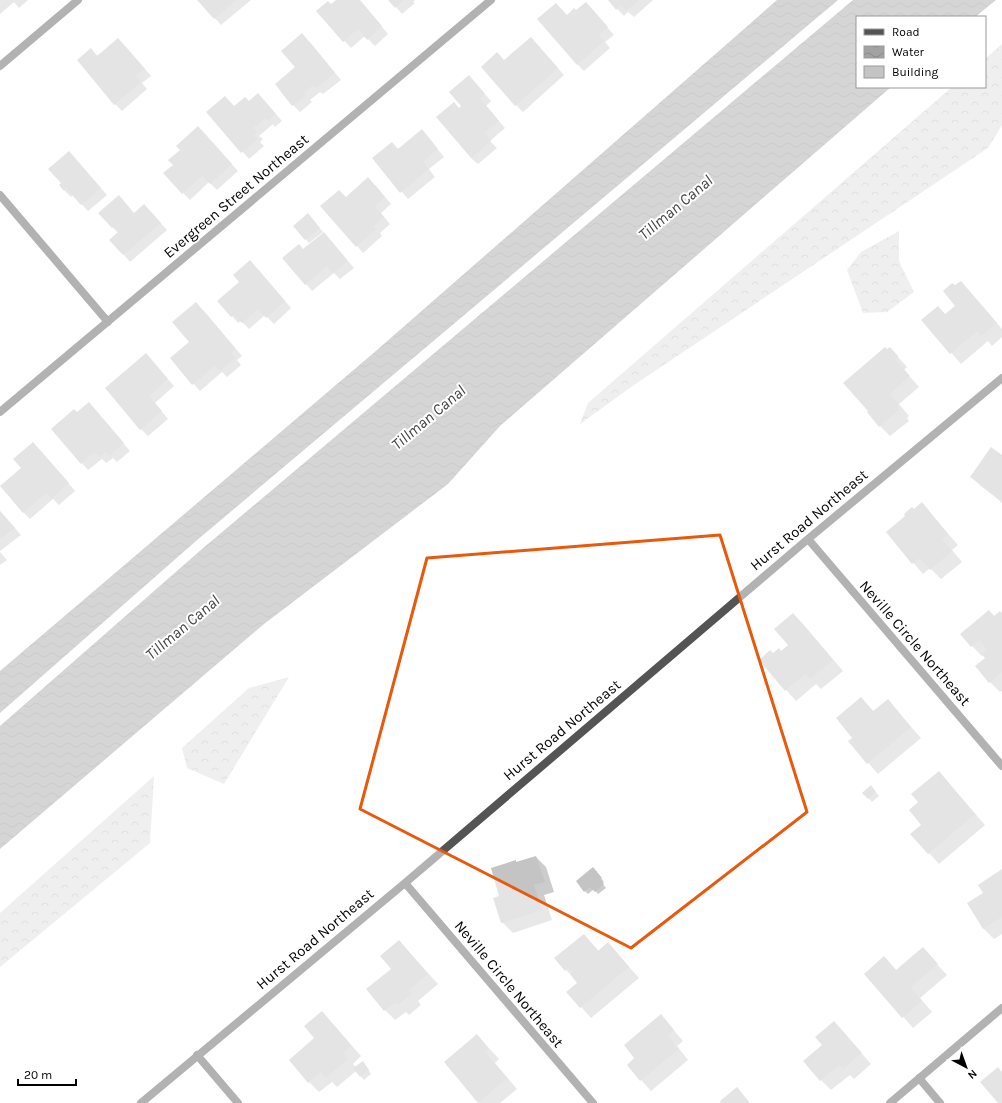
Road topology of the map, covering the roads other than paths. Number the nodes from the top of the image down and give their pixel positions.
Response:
1 (78, 0) edge
2 (491, 0) edge
3 (0, 66) edge
4 (0, 195) edge
5 (108, 322) junction
6 (1002, 378) edge
7 (0, 412) edge
8 (808, 539) junction
9 (1002, 766) edge
10 (405, 883) junction
11 (1002, 1008) edge
12 (197, 1055) junction
13 (919, 1078) junction
14 (141, 1103) edge
15 (238, 1103) edge
16 (593, 1103) edge
17 (890, 1103) edge
18 (940, 1103) edge

1 - 3 street
2 - 5 street, Evergreen Street Northeast
4 - 5 street
5 - 7 street, Evergreen Street Northeast
6 - 8 street, Hurst Road Northeast
8 - 9 street, Neville Circle Northeast
8 - 10 street, Hurst Road Northeast
10 - 12 street, Hurst Road Northeast
10 - 16 street, Neville Circle Northeast
11 - 13 street
12 - 14 street, Hurst Road Northeast
12 - 15 street
13 - 17 street
13 - 18 street

